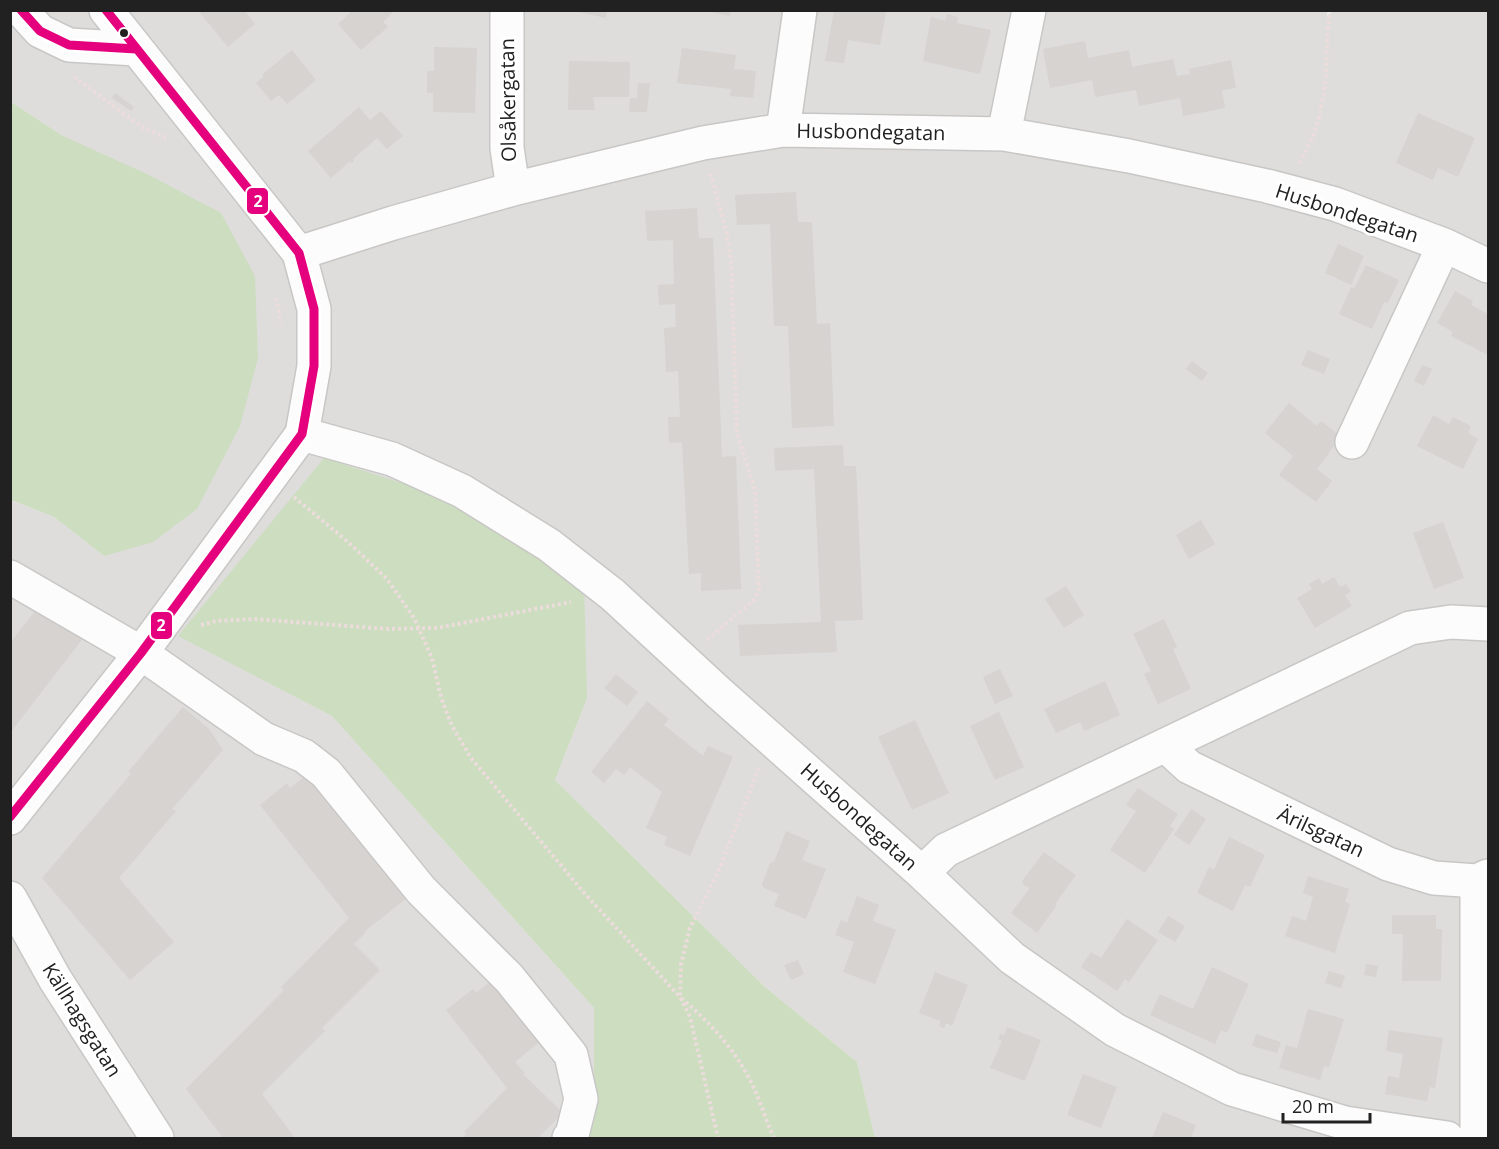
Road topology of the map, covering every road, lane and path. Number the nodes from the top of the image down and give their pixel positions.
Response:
1 (21, 10) edge
2 (106, 10) edge
3 (800, 10) edge
4 (1029, 10) edge
5 (1331, 10) edge
6 (503, 11) edge
7 (136, 49) junction
8 (66, 71) dead end
9 (783, 130) junction
10 (1004, 134) junction
11 (174, 141) dead end
12 (703, 143) junction
13 (513, 189) junction
14 (1288, 191) junction
15 (1444, 245) junction
16 (299, 253) junction
17 (1488, 266) edge
18 (276, 295) dead end
19 (281, 325) dead end
20 (302, 434) junction
21 (1352, 442) dead end
22 (269, 479) junction
23 (10, 577) edge
24 (613, 596) junction
25 (1488, 624) edge
26 (192, 628) dead end
27 (419, 629) junction
28 (141, 653) junction
29 (683, 660) junction
30 (773, 741) junction
31 (1166, 746) junction
32 (10, 818) edge
33 (922, 873) junction
34 (1483, 878) edge
35 (10, 898) edge
36 (680, 997) junction
37 (157, 1138) edge
38 (569, 1138) edge
39 (718, 1138) edge
40 (774, 1138) edge
41 (1447, 1138) edge
42 (1477, 1138) edge

1 - 7 street
2 - 7 street
3 - 9 street
4 - 10 street
5 - 14 path
6 - 13 street, Olsåkergatan
7 - 16 street
8 - 11 path
9 - 10 street, Husbondegatan
9 - 12 street, Husbondegatan
10 - 14 street, Husbondegatan
12 - 13 street, Husbondegatan
12 - 29 path
13 - 16 street, Husbondegatan
14 - 15 street, Husbondegatan
15 - 17 street, Husbondegatan
15 - 21 street, Husbondegatan
16 - 20 street
18 - 19 path
20 - 22 street
20 - 24 street, Husbondegatan
22 - 27 path
22 - 28 street
23 - 28 street
24 - 27 path
24 - 29 street, Husbondegatan
25 - 31 street
26 - 27 path
27 - 36 path
28 - 32 street
28 - 38 street
29 - 30 street, Husbondegatan
30 - 33 street, Husbondegatan
30 - 36 path
31 - 33 street
31 - 34 street, Ärilsgatan
33 - 41 street, Husbondegatan
34 - 42 street
35 - 37 street, Källhagsgatan
36 - 39 path
36 - 40 path

